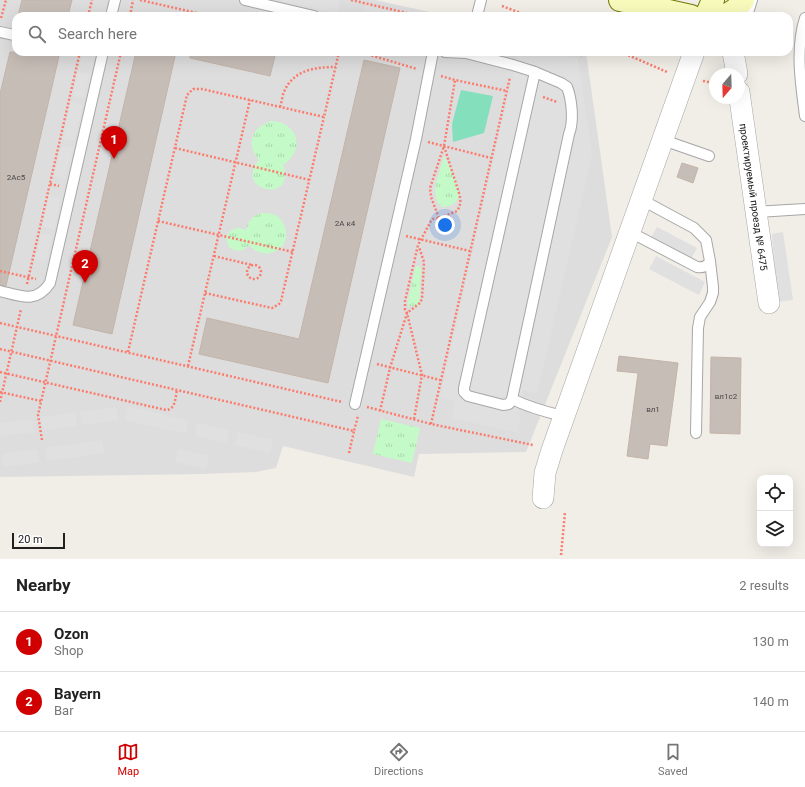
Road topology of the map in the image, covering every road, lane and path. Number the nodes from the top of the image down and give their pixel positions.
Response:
1 (6, 0) edge
2 (92, 0) edge
3 (115, 0) edge
4 (133, 0) edge
5 (140, 0) edge
6 (245, 0) edge
7 (351, 0) edge
8 (481, 0) edge
9 (713, 0) edge
10 (743, 0) edge
11 (752, 0) edge
12 (626, 2) edge
13 (502, 6) dead end
14 (89, 12) edge
15 (112, 12) edge
16 (131, 12) edge
17 (192, 12) edge
18 (297, 12) edge
19 (403, 12) edge
20 (478, 12) edge
21 (518, 12) edge
22 (646, 12) edge
23 (672, 12) edge
24 (708, 12) edge
25 (731, 12) edge
26 (748, 12) edge
27 (805, 18) edge
28 (0, 25) edge
29 (0, 32) edge
30 (12, 35) edge
31 (79, 56) edge
32 (102, 56) edge
33 (120, 56) edge
34 (338, 56) edge
35 (373, 56) edge
36 (432, 56) edge
37 (481, 56) edge
38 (630, 56) edge
39 (692, 56) edge
40 (513, 65) junction
41 (336, 67) junction
42 (535, 72) junction
43 (429, 73) junction
44 (669, 73) dead end
45 (455, 80) junction
46 (702, 81) dead end
47 (709, 82) edge
48 (507, 91) junction
49 (531, 93) junction
50 (250, 100) junction
51 (741, 104) edge
52 (280, 107) junction
53 (571, 107) junction
54 (805, 116) edge
55 (324, 117) junction
56 (416, 139) junction
57 (663, 140) junction
58 (444, 146) junction
59 (175, 148) junction
60 (709, 156) dead end
61 (492, 158) junction
62 (235, 162) junction
63 (310, 180) junction
64 (642, 200) junction
65 (805, 209) edge
66 (756, 212) junction
67 (439, 218) junction
68 (158, 221) junction
69 (630, 232) junction
70 (394, 233) junction
71 (219, 235) junction
72 (422, 240) junction
73 (418, 245) junction
74 (470, 251) junction
75 (293, 252) junction
76 (214, 256) junction
77 (710, 260) junction
78 (253, 265) junction
79 (0, 291) edge
80 (205, 293) junction
81 (24, 297) junction
82 (769, 303) dead end
83 (407, 313) junction
84 (0, 323) edge
85 (17, 327) junction
86 (56, 336) junction
87 (0, 349) edge
88 (12, 352) junction
89 (128, 352) junction
90 (50, 361) junction
91 (364, 361) junction
92 (188, 366) junction
93 (390, 368) junction
94 (0, 372) edge
95 (7, 373) junction
96 (422, 375) junction
97 (440, 380) junction
98 (46, 382) junction
99 (177, 390) junction
100 (1, 392) edge
101 (512, 399) junction
102 (0, 402) edge
103 (41, 402) junction
104 (357, 405) junction
105 (380, 411) junction
106 (563, 416) junction
107 (414, 419) junction
108 (431, 424) junction
109 (354, 431) junction
110 (696, 433) dead end
111 (42, 440) dead end
112 (538, 446) dead end
113 (349, 453) dead end
114 (543, 498) dead end
115 (565, 512) dead end
116 (561, 555) dead end

1 - 28 path
2 - 14 path
3 - 15 lane
4 - 16 path
5 - 17 path
6 - 18 lane
7 - 19 path
8 - 20 lane
9 - 24 street
10 - 25 street
11 - 26 lane
12 - 22 street
12 - 23 street
13 - 21 path
27 - 54 lane
29 - 30 lane
31 - 81 path
32 - 81 lane
33 - 86 path
34 - 41 path
35 - 43 path
36 - 43 lane
37 - 40 lane
38 - 44 path
39 - 57 street
40 - 42 lane
40 - 48 path
41 - 52 path
41 - 55 path
42 - 49 lane
42 - 53 lane
43 - 45 path
43 - 56 lane
45 - 48 path
45 - 58 path
46 - 47 path
48 - 61 path
49 - 53 path
49 - 101 lane
50 - 52 path
50 - 59 path
50 - 62 path
51 - 66 street, проектируемый проезд № 6475
52 - 55 path
53 - 101 lane
55 - 63 path
56 - 58 path
56 - 70 lane
57 - 60 lane
57 - 64 street
58 - 61 path
58 - 67 path
58 - 67 path
59 - 62 path
59 - 68 path
61 - 74 path
62 - 63 path
62 - 71 path
63 - 75 path
64 - 69 street
64 - 77 lane
65 - 66 lane
66 - 82 street, проектируемый проезд № 6475
67 - 72 path
68 - 71 path
68 - 89 path
69 - 77 lane
69 - 106 street
70 - 72 path
70 - 91 lane
71 - 75 path
71 - 76 path
72 - 73 path
72 - 74 path
73 - 83 path
73 - 83 path
74 - 97 path
75 - 80 path
76 - 78 path
76 - 80 path
77 - 110 lane
78 - 78 path
79 - 81 lane
80 - 92 path
81 - 85 path
83 - 93 path
83 - 96 path
84 - 85 path
85 - 86 path
85 - 88 path
86 - 89 path
86 - 90 path
87 - 88 path
88 - 90 path
88 - 95 path
89 - 92 path
90 - 98 path
90 - 99 path
91 - 93 path
91 - 104 lane
92 - 104 path
93 - 96 path
93 - 105 path
94 - 95 path
95 - 98 path
95 - 100 path
96 - 97 path
96 - 107 path
97 - 108 path
98 - 99 path
98 - 103 path
99 - 109 path
100 - 102 path
100 - 103 path
101 - 106 lane
103 - 111 path
104 - 105 path
104 - 109 path
105 - 107 path
106 - 114 street
107 - 108 path
108 - 112 path
109 - 113 path
115 - 116 path

